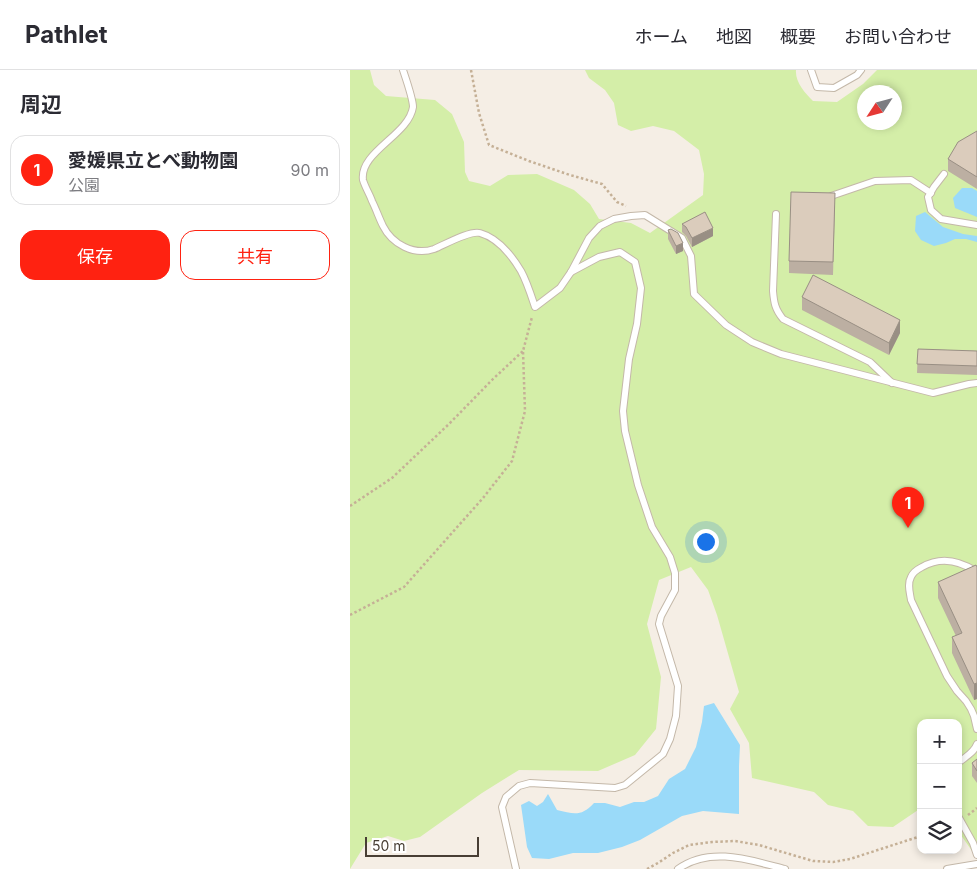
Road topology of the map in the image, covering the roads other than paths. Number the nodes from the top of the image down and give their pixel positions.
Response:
1 (403, 70) edge
2 (812, 70) edge
3 (862, 70) edge
4 (944, 174) dead end
5 (931, 192) junction
6 (831, 196) edge
7 (776, 214) dead end
8 (977, 225) edge
9 (571, 272) junction
10 (977, 383) edge
11 (893, 384) junction
12 (977, 572) edge
13 (977, 729) edge
14 (977, 744) edge
15 (962, 759) edge
16 (962, 823) edge
17 (977, 855) edge
18 (977, 864) edge
19 (516, 869) edge
20 (678, 869) edge
21 (785, 869) edge
22 (947, 869) edge

1 - 9 lane
2 - 3 lane
4 - 5 lane
5 - 6 lane
5 - 8 lane
7 - 11 lane
9 - 11 lane
9 - 19 lane
10 - 11 lane
12 - 13 lane
14 - 15 lane
16 - 17 lane
18 - 22 lane
20 - 21 lane

